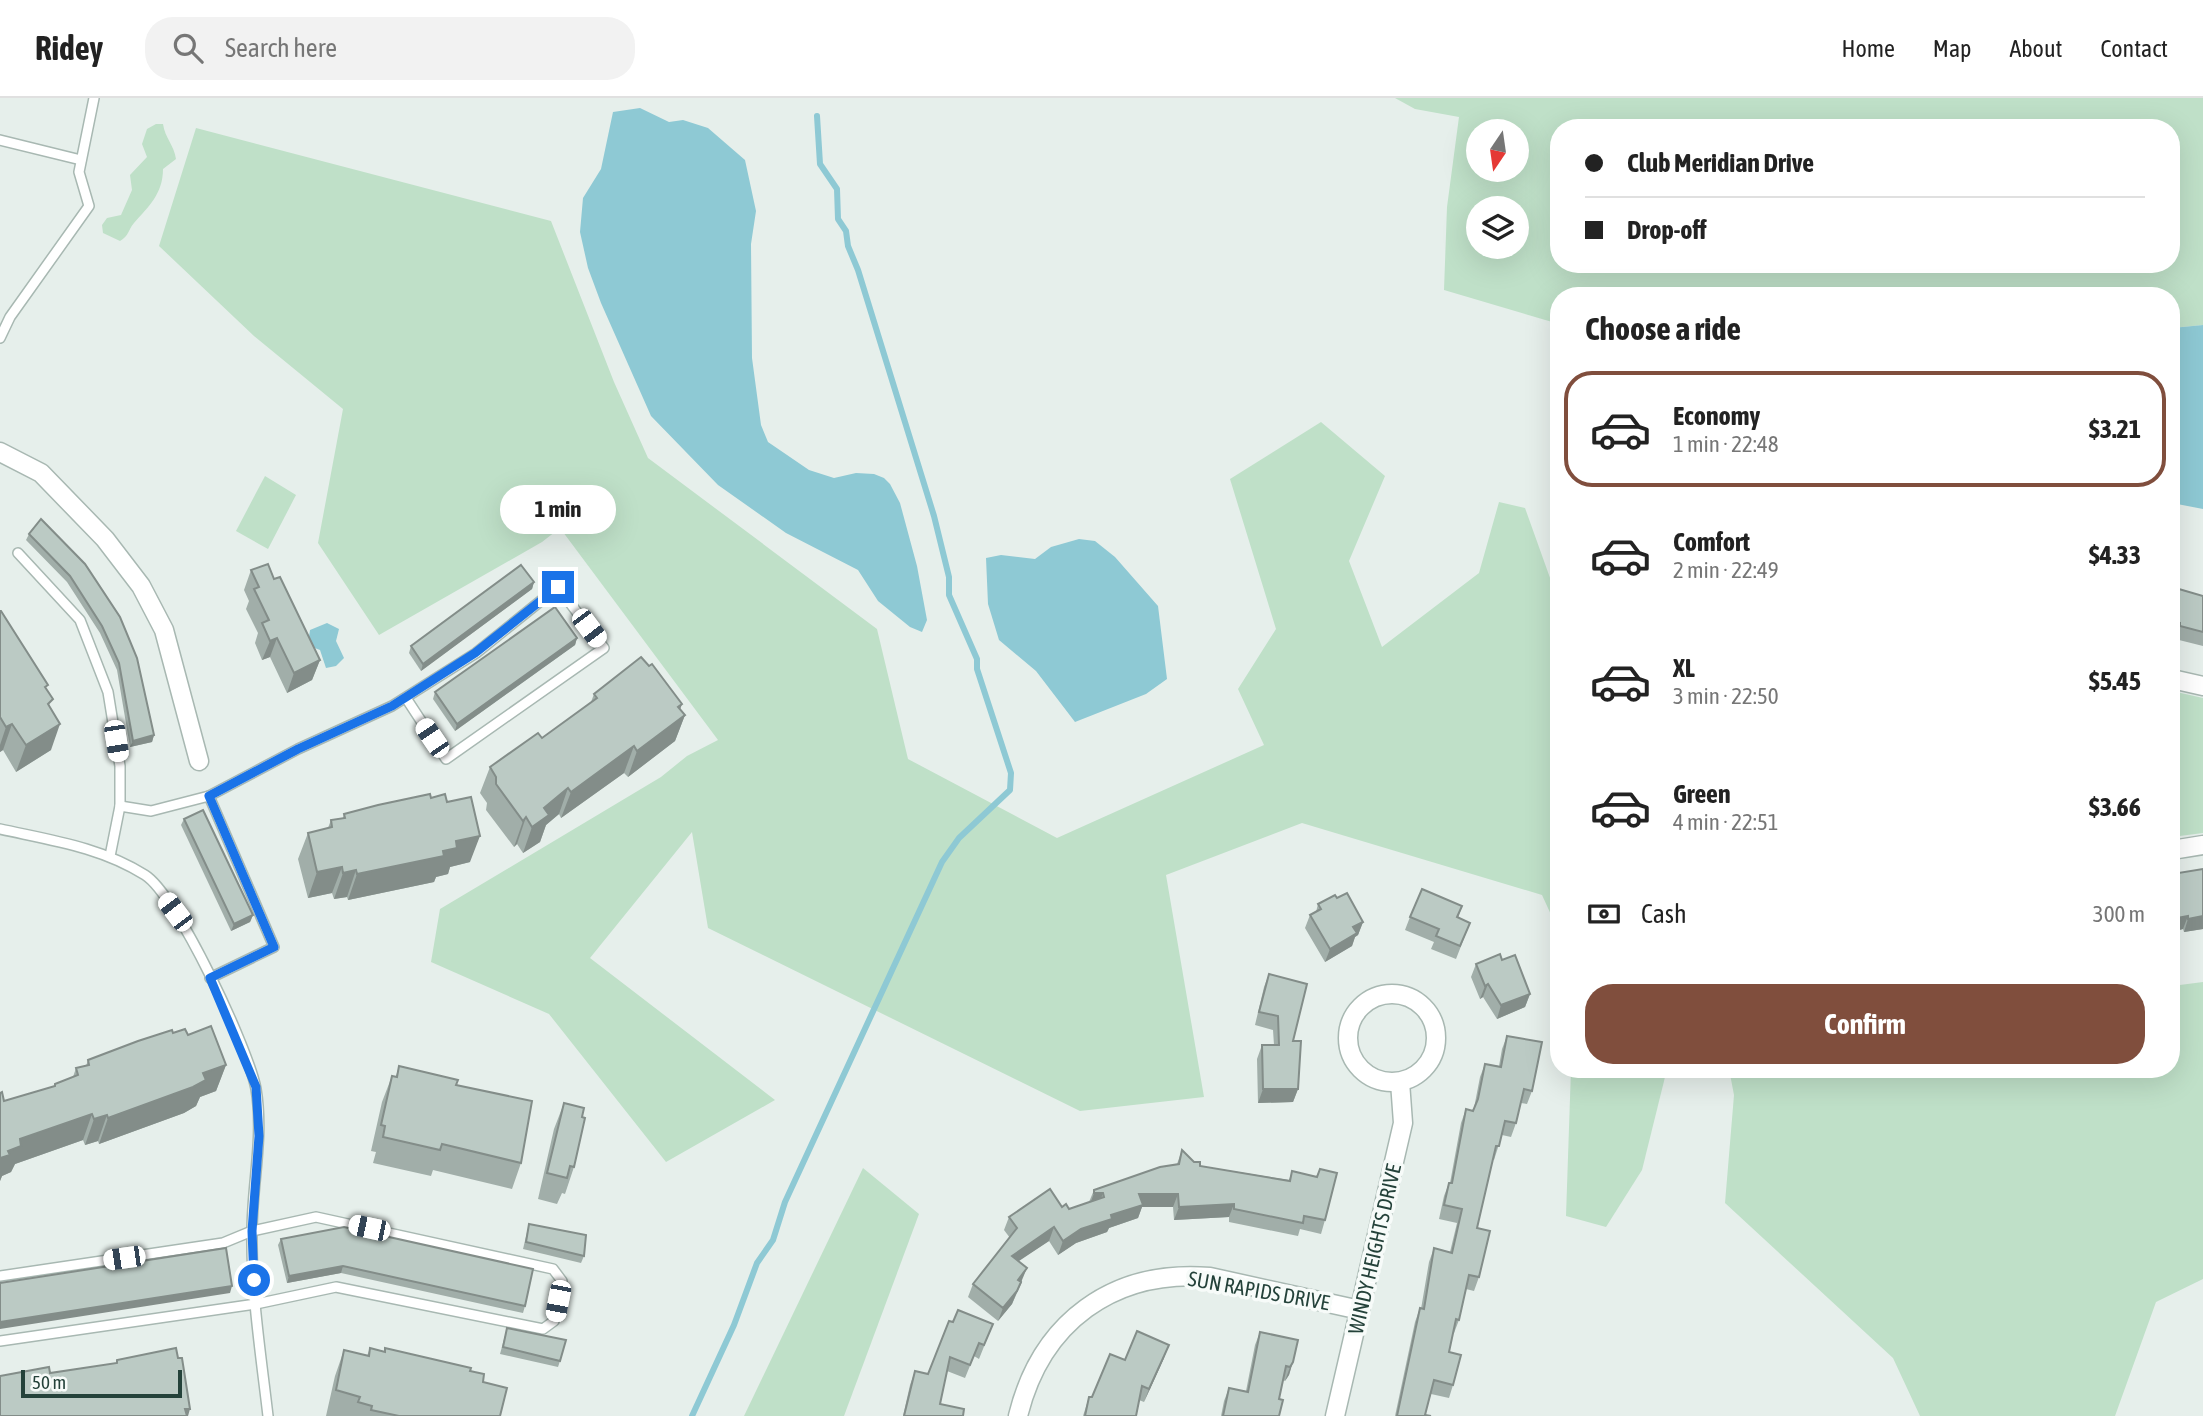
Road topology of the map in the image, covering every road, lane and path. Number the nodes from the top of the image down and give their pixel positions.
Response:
1 (94, 98) edge
2 (0, 139) edge
3 (81, 160) junction
4 (0, 338) edge
5 (0, 452) edge
6 (18, 553) dead end
7 (2180, 681) edge
8 (2203, 686) edge
9 (405, 698) junction
10 (199, 761) dead end
11 (209, 796) junction
12 (120, 806) junction
13 (0, 829) edge
14 (2203, 845) edge
15 (2180, 849) edge
16 (110, 856) junction
17 (210, 978) junction
18 (1400, 1082) junction
19 (252, 1231) junction
20 (0, 1276) edge
21 (256, 1304) junction
22 (1360, 1310) junction
23 (0, 1341) edge
24 (268, 1416) edge
25 (1018, 1416) edge
26 (1335, 1416) edge

1 - 3 lane
2 - 3 lane
3 - 4 lane
5 - 10 street
6 - 12 lane
7 - 8 street
9 - 9 lane
9 - 11 lane
11 - 12 lane
11 - 17 lane
12 - 16 lane
13 - 16 lane
14 - 15 street
16 - 17 lane
17 - 19 lane
18 - 18 street
18 - 22 street, WINDY HEIGHTS DRIVE
19 - 20 lane
19 - 21 lane
19 - 21 lane
21 - 23 lane
21 - 24 lane
22 - 25 street, SUN RAPIDS DRIVE
22 - 26 street, WINDY HEIGHTS DRIVE

